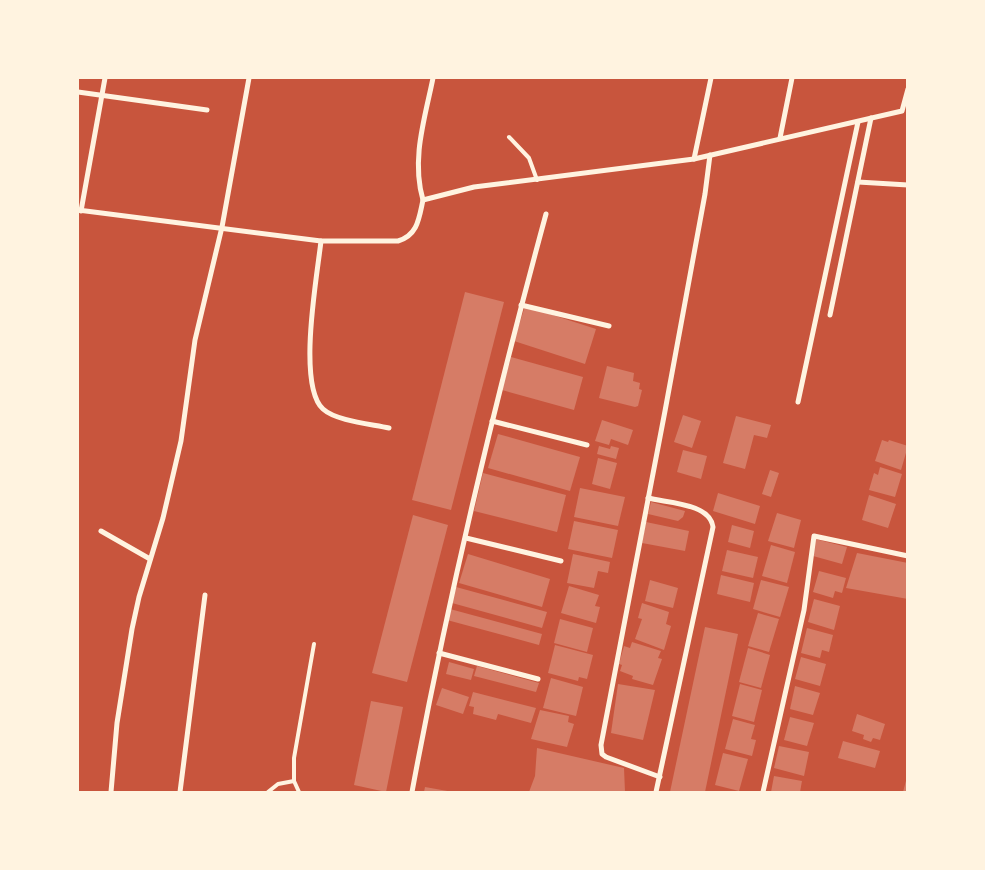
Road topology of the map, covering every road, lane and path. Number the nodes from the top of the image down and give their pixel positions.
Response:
1 (105, 78) edge
2 (249, 78) edge
3 (433, 78) edge
4 (711, 78) edge
5 (792, 78) edge
6 (908, 89) edge
7 (78, 92) edge
8 (101, 97) junction
9 (207, 110) dead end
10 (871, 118) junction
11 (858, 122) junction
12 (509, 137) dead end
13 (780, 138) junction
14 (710, 155) junction
15 (694, 159) junction
16 (537, 180) junction
17 (858, 182) junction
18 (908, 185) edge
19 (423, 200) junction
20 (79, 211) edge
21 (546, 214) dead end
22 (222, 227) junction
23 (320, 241) junction
24 (521, 305) junction
25 (830, 316) dead end
26 (609, 326) dead end
27 (798, 402) dead end
28 (492, 421) junction
29 (389, 428) dead end
30 (587, 445) dead end
31 (648, 498) junction
32 (101, 531) dead end
33 (466, 538) junction
34 (908, 556) edge
35 (150, 559) junction
36 (561, 561) dead end
37 (205, 595) dead end
38 (314, 644) dead end
39 (439, 653) junction
40 (538, 679) dead end
41 (660, 777) junction
42 (294, 782) junction
43 (111, 792) edge
44 (180, 792) edge
45 (268, 792) edge
46 (299, 792) edge
47 (412, 792) edge
48 (656, 792) edge
49 (763, 792) edge

1 - 8 street
2 - 22 street
3 - 19 street
4 - 15 street
5 - 13 street
6 - 10 street
7 - 8 street
8 - 9 street
8 - 20 street
10 - 11 street
10 - 17 street
11 - 13 street
11 - 27 street
12 - 16 lane
13 - 14 street
14 - 15 street
14 - 31 street
15 - 16 street
16 - 19 street
17 - 18 street
17 - 25 street
19 - 23 street
20 - 22 street
21 - 24 street
22 - 23 street
22 - 35 street
23 - 29 street
24 - 26 street
24 - 28 street
28 - 30 street
28 - 33 street
31 - 41 street
31 - 41 street
32 - 35 street
33 - 36 street
33 - 39 street
34 - 49 street
35 - 43 street
37 - 44 street
38 - 42 lane
39 - 40 street
39 - 47 street
41 - 48 street
42 - 45 lane
42 - 46 lane

